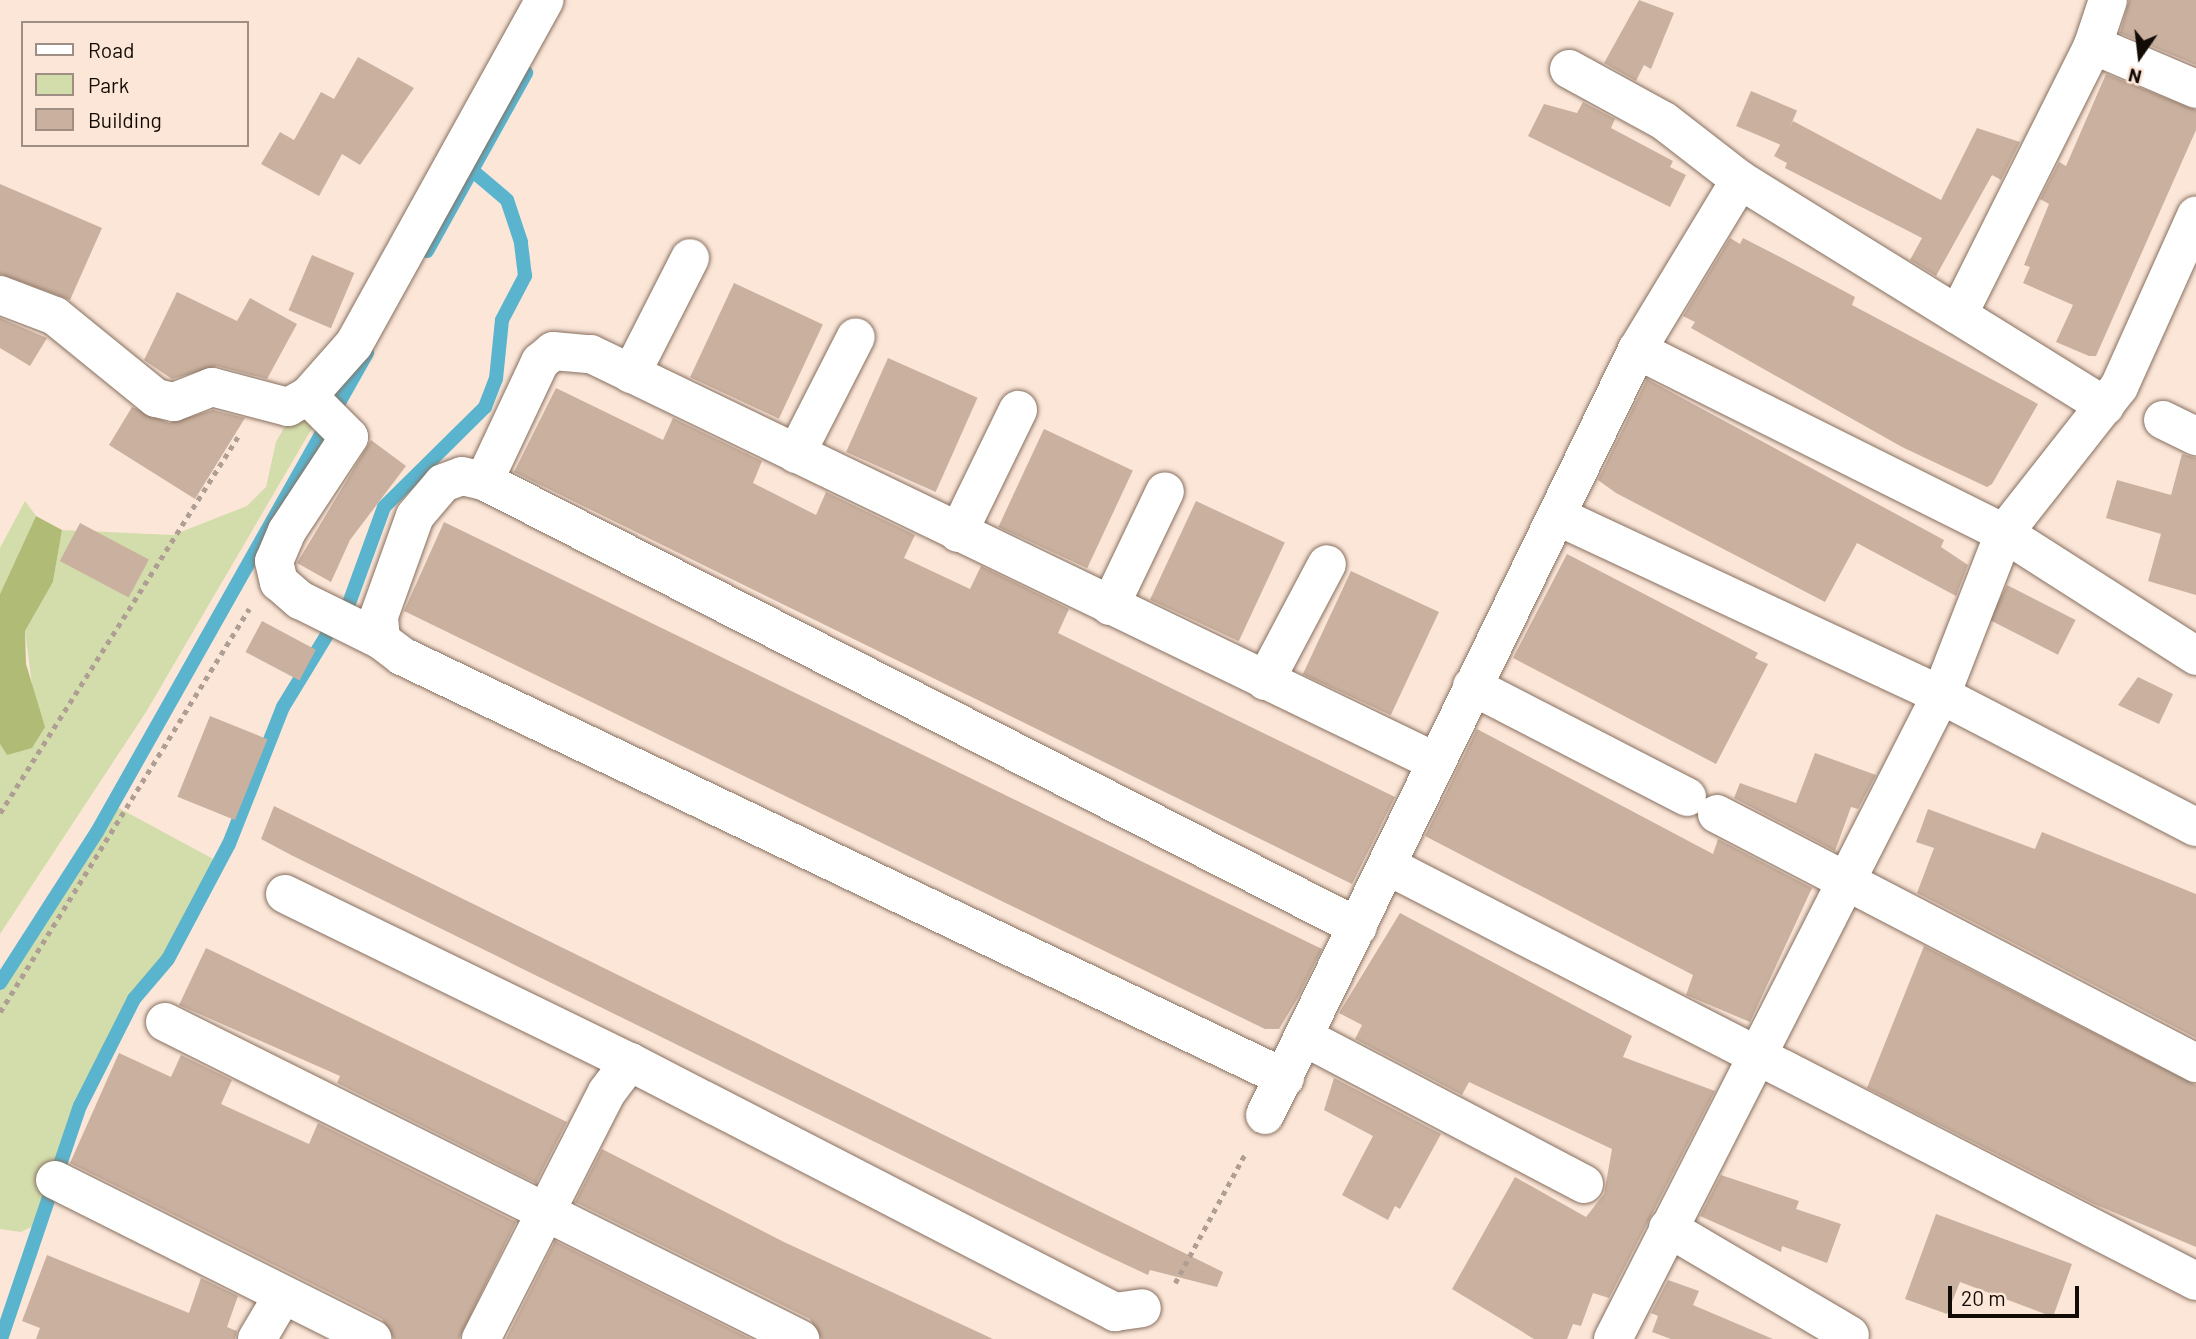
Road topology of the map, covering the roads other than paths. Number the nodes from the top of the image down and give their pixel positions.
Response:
1 (545, 0) edge
2 (2108, 0) edge
3 (2094, 45) junction
4 (1569, 69) dead end
5 (2196, 89) edge
6 (1740, 180) junction
7 (2196, 215) edge
8 (690, 258) dead end
9 (0, 295) edge
10 (1958, 315) junction
11 (856, 337) dead end
12 (1637, 349) junction
13 (631, 374) junction
14 (311, 398) junction
15 (2105, 406) junction
16 (1018, 410) dead end
17 (796, 454) junction
18 (484, 481) junction
19 (1165, 491) dead end
20 (1557, 516) junction
21 (958, 533) junction
22 (2004, 533) junction
23 (1327, 564) dead end
24 (1110, 606) junction
25 (381, 640) junction
26 (2196, 656) edge
27 (1265, 681) junction
28 (1472, 686) junction
29 (1941, 695) junction
30 (1436, 762) junction
31 (2196, 827) edge
32 (1388, 866) junction
33 (1842, 881) junction
34 (285, 894) dead end
35 (1358, 927) junction
36 (165, 1022) dead end
37 (1306, 1038) junction
38 (1755, 1059) junction
39 (630, 1062) junction
40 (2196, 1063) edge
41 (1285, 1078) junction
42 (1265, 1115) road end
43 (55, 1180) dead end
44 (1584, 1184) dead end
45 (548, 1213) junction
46 (1668, 1228) junction
47 (2196, 1281) edge
48 (283, 1295) junction
49 (1142, 1308) road end
50 (1850, 1335) dead end
51 (257, 1339) edge
52 (372, 1339) edge
53 (481, 1339) edge
54 (800, 1339) edge
55 (1613, 1339) edge

1 - 14 street
2 - 3 street
3 - 5 street
3 - 10 street
4 - 6 street
6 - 10 street
6 - 12 street
7 - 15 street
8 - 13 street
9 - 14 street
10 - 15 street
11 - 17 street
12 - 20 street
12 - 22 street
13 - 17 street
13 - 18 street
14 - 25 street
15 - 22 street
16 - 21 street
17 - 21 street
18 - 25 street
18 - 35 street
19 - 24 street
20 - 28 street
20 - 29 street
21 - 24 street
22 - 26 street
22 - 29 street
23 - 27 street
24 - 27 street
25 - 41 street
27 - 30 street
28 - 30 street
28 - 33 street
29 - 31 street
29 - 33 street
30 - 32 street
32 - 35 street
32 - 38 street
33 - 38 street
33 - 40 street
34 - 39 street
35 - 37 street
36 - 45 street
37 - 41 street
37 - 44 street
38 - 46 street
38 - 47 street
39 - 45 street
39 - 49 street
41 - 42 street
43 - 48 street
45 - 53 street
45 - 54 street
46 - 50 street
46 - 55 street
48 - 51 street
48 - 52 street

